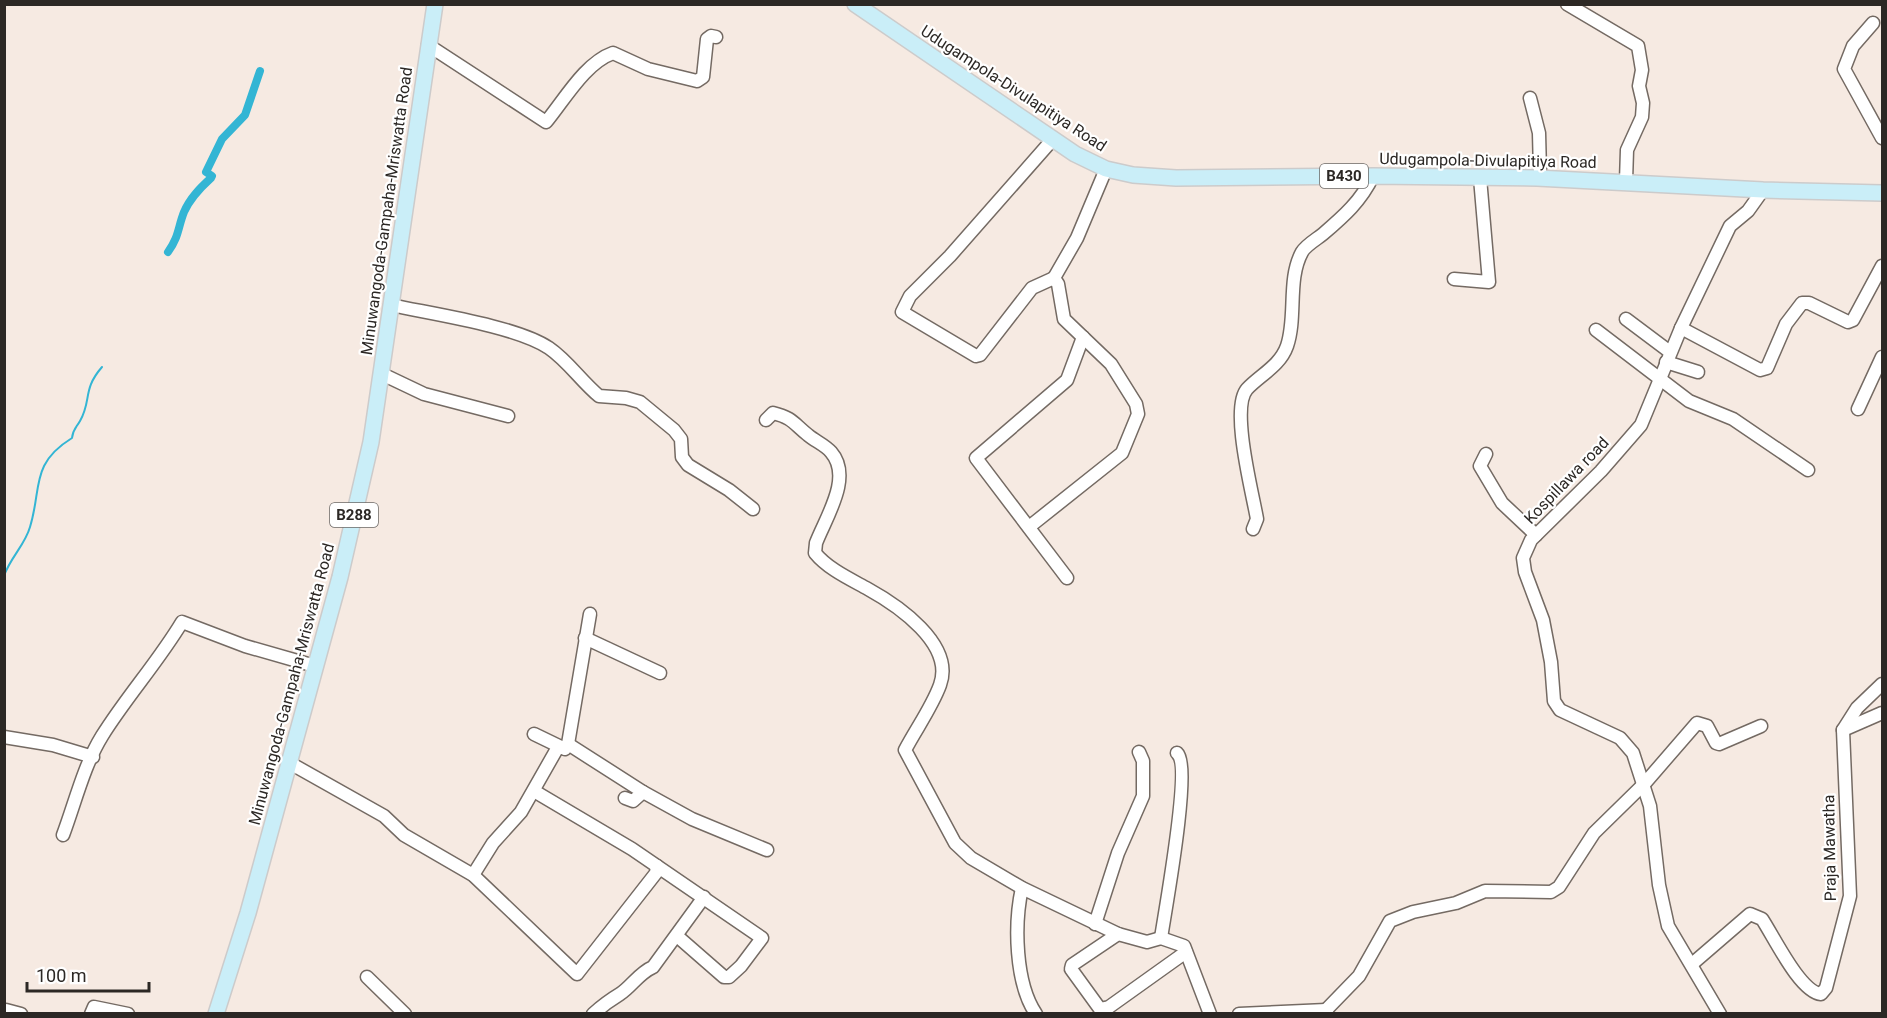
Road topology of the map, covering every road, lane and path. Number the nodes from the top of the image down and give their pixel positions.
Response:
1 (435, 4) edge
2 (1567, 4) edge
3 (860, 6) edge
4 (1873, 23) dead end
5 (716, 37) dead end
6 (428, 45) junction
7 (1530, 98) dead end
8 (1882, 138) edge
9 (1053, 139) junction
10 (1106, 170) junction
11 (1373, 176) junction
12 (1480, 178) junction
13 (1537, 178) junction
14 (1626, 181) junction
15 (1763, 190) junction
16 (1882, 193) edge
17 (1882, 266) edge
18 (1054, 278) junction
19 (1454, 279) dead end
20 (392, 305) junction
21 (1626, 319) dead end
22 (1681, 328) junction
23 (1596, 330) dead end
24 (1083, 337) junction
25 (1668, 357) junction
26 (1882, 357) edge
27 (1698, 372) dead end
28 (382, 374) junction
29 (1658, 379) junction
30 (1858, 409) dead end
31 (508, 416) dead end
32 (766, 420) dead end
33 (1486, 454) dead end
34 (1808, 470) dead end
35 (753, 509) dead end
36 (1029, 527) junction
37 (1253, 529) dead end
38 (1536, 535) junction
39 (1067, 578) dead end
40 (590, 614) dead end
41 (585, 638) junction
42 (315, 666) junction
43 (660, 673) dead end
44 (1882, 684) edge
45 (1882, 713) edge
46 (1761, 726) dead end
47 (1843, 730) junction
48 (534, 734) dead end
49 (4, 737) edge
50 (563, 746) junction
51 (1139, 752) dead end
52 (1177, 753) dead end
53 (93, 757) junction
54 (288, 762) junction
55 (1644, 783) junction
56 (534, 791) junction
57 (643, 792) junction
58 (625, 798) dead end
59 (63, 836) dead end
60 (767, 850) dead end
61 (657, 866) junction
62 (472, 875) junction
63 (1022, 888) junction
64 (704, 897) junction
65 (1095, 924) junction
66 (1118, 934) junction
67 (677, 936) junction
68 (1161, 938) junction
69 (1186, 952) junction
70 (1692, 964) junction
71 (367, 977) dead end
72 (4, 1012) edge
73 (1327, 1012) edge
74 (21, 1014) edge
75 (91, 1014) edge
76 (128, 1014) edge
77 (216, 1014) edge
78 (405, 1014) edge
79 (593, 1014) edge
80 (1036, 1014) edge
81 (1210, 1014) edge
82 (1239, 1014) edge
83 (1720, 1014) edge

1 - 6 main road, Minuwangoda-Gampaha-Mriswatta Road / B288
2 - 14 street
3 - 9 main road, Udugampola-Divulapitiya Road / B430
4 - 8 street
5 - 6 street
6 - 20 main road, Minuwangoda-Gampaha-Mriswatta Road / B288
7 - 13 street
9 - 10 main road, Udugampola-Divulapitiya Road / B430
9 - 18 street
10 - 11 main road, Udugampola-Divulapitiya Road / B430
10 - 18 street
11 - 12 main road, Udugampola-Divulapitiya Road / B430
11 - 37 street
12 - 13 main road, Udugampola-Divulapitiya Road / B430
12 - 19 street
13 - 14 main road, Udugampola-Divulapitiya Road / B430
14 - 15 main road, Udugampola-Divulapitiya Road / B430
15 - 16 main road, Udugampola-Divulapitiya Road / B430
15 - 22 street, Kospillawa road
17 - 22 street
18 - 24 street
20 - 28 main road, Minuwangoda-Gampaha-Mriswatta Road / B288
20 - 35 street
21 - 25 street
22 - 25 street, Kospillawa road
23 - 29 street
24 - 36 street
24 - 36 street
25 - 27 street
25 - 29 street, Kospillawa road
26 - 30 street
28 - 31 street
28 - 42 main road, Minuwangoda-Gampaha-Mriswatta Road / B288
29 - 34 street
29 - 38 street, Kospillawa road
32 - 63 street
33 - 38 street
36 - 39 street
38 - 55 street, Kospillawa road
40 - 41 street
41 - 43 street
41 - 50 street
42 - 53 street
42 - 54 main road, Minuwangoda-Gampaha-Mriswatta Road / B288
44 - 47 street
45 - 47 street
46 - 55 street
47 - 70 street, Praja Mawatha
48 - 50 street
49 - 53 street
50 - 56 street
50 - 57 street
51 - 65 street
52 - 68 street
53 - 59 street
54 - 62 street
54 - 77 main road, Minuwangoda-Gampaha-Mriswatta Road / B288
55 - 70 street, Kospillawa road
55 - 73 street
56 - 61 street
56 - 62 street
57 - 58 street
57 - 60 street
61 - 62 street
61 - 64 street
63 - 65 street
63 - 80 street
64 - 67 street
64 - 67 street
65 - 66 street
66 - 68 street
66 - 69 street
67 - 79 street
68 - 69 street
69 - 81 street
70 - 83 street, Kospillawa road
71 - 78 street
72 - 74 street
73 - 82 street
75 - 76 street

